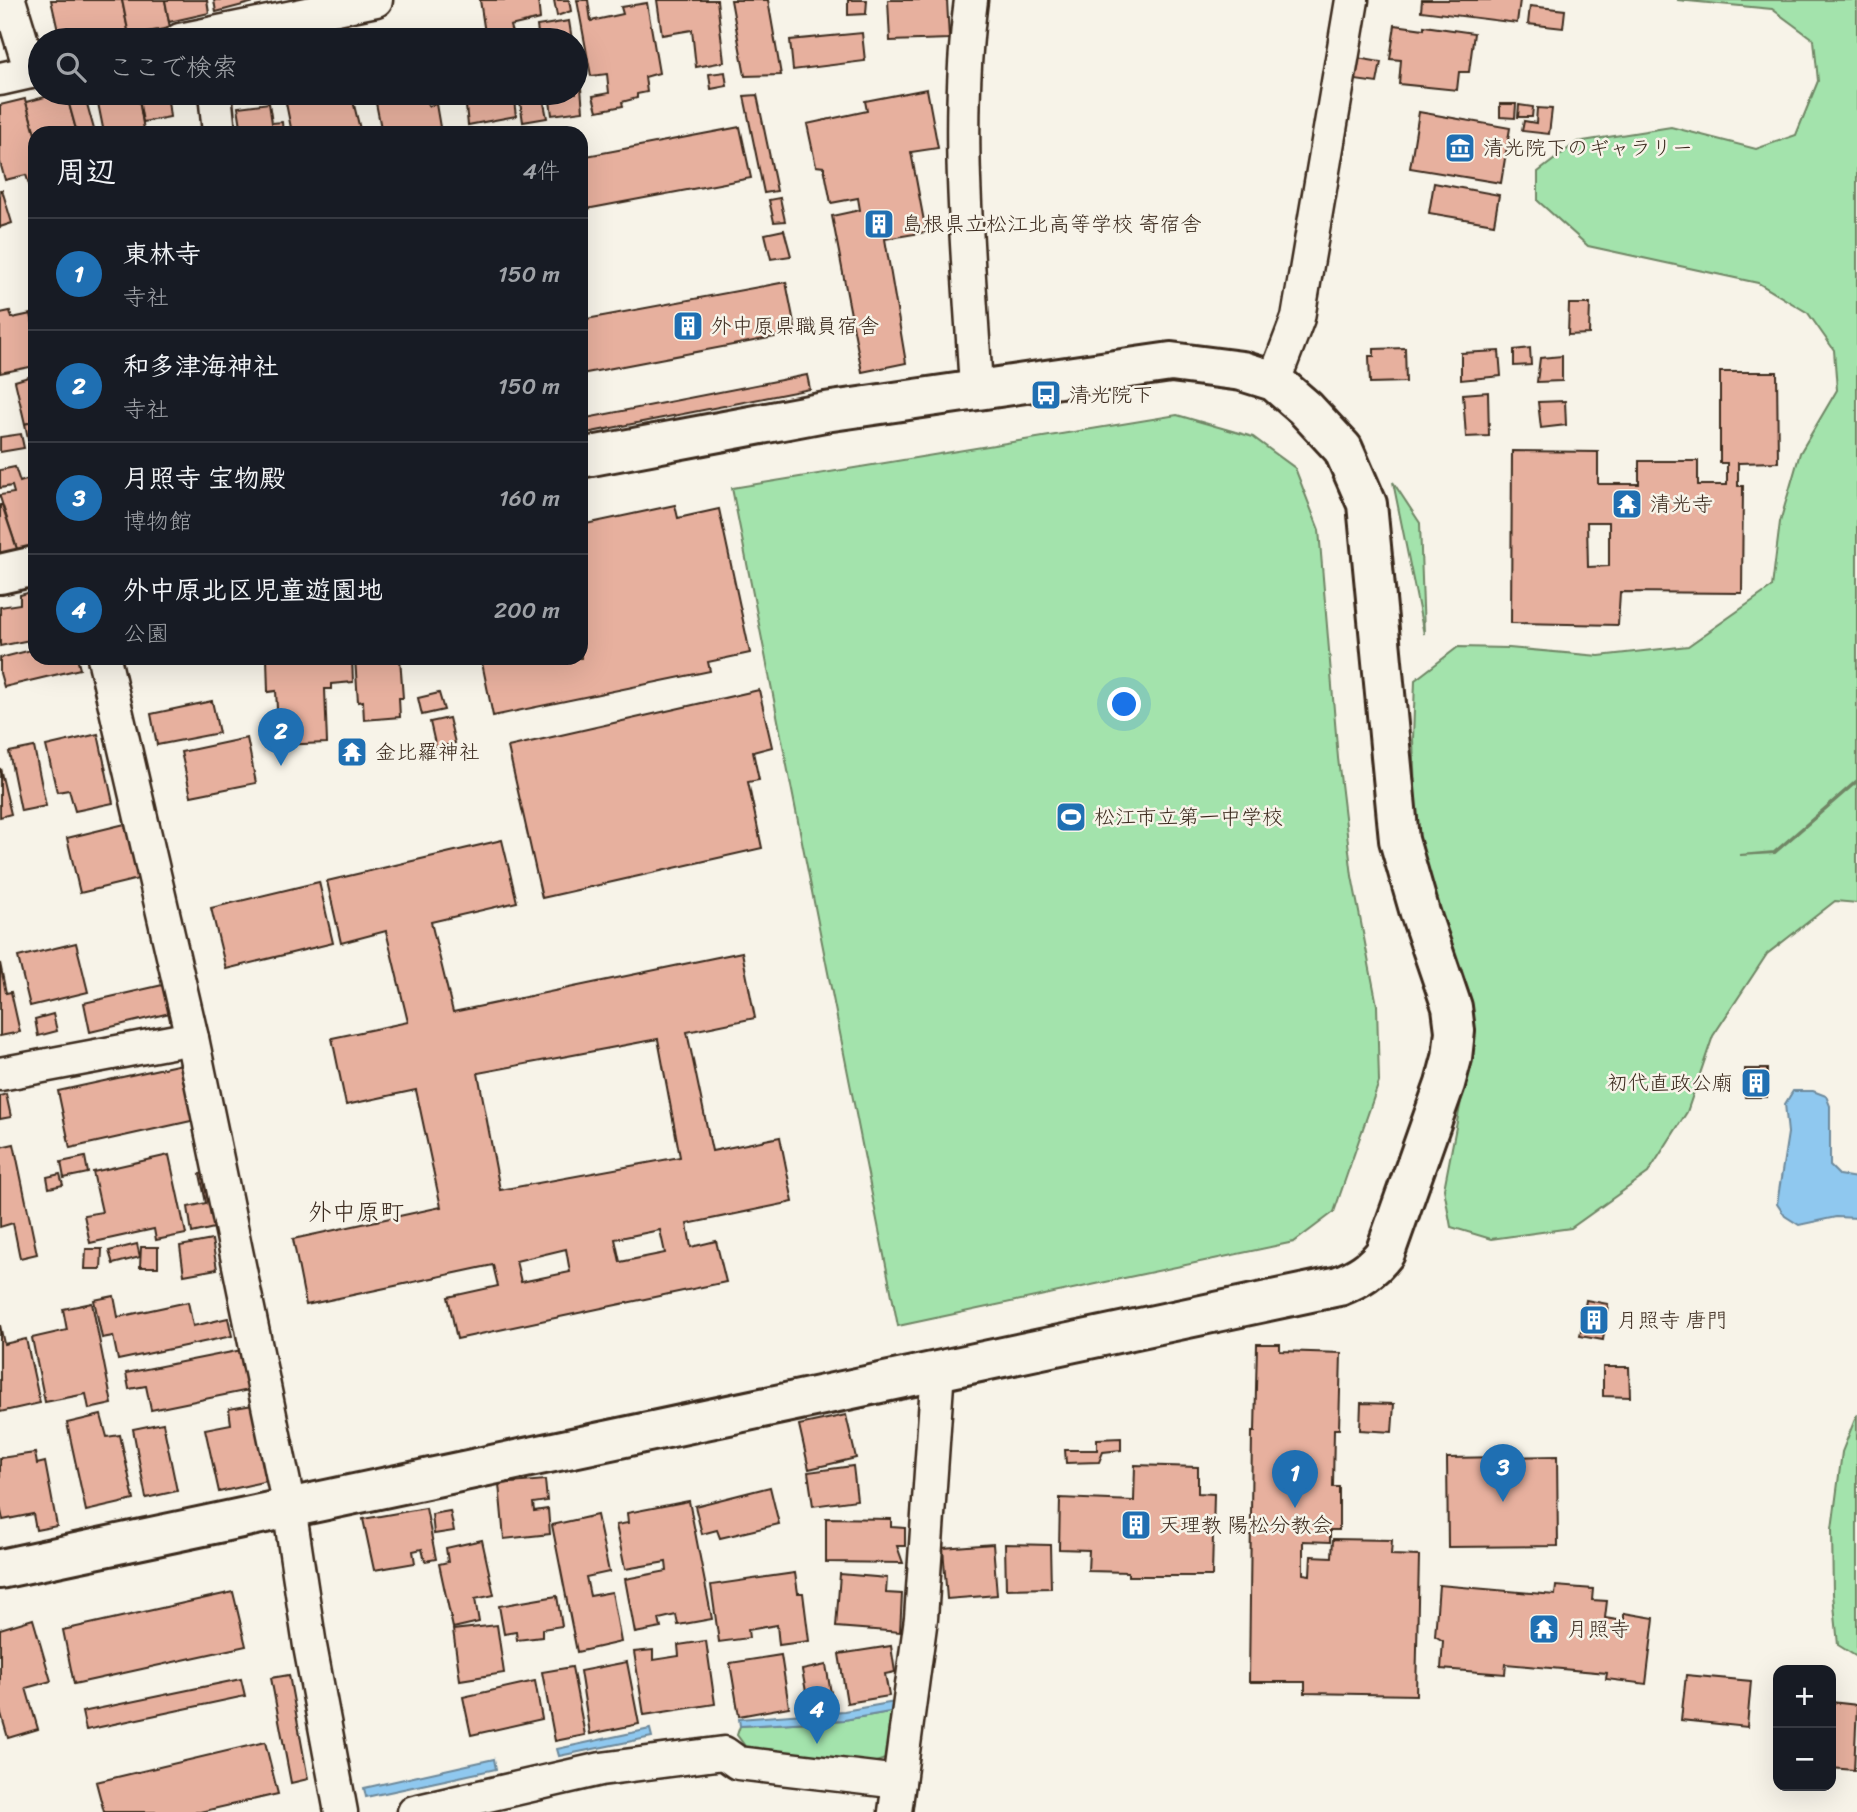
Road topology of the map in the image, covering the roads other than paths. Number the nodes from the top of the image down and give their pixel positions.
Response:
1 (9, 0) edge
2 (376, 0) edge
3 (971, 0) edge
4 (1352, 0) edge
5 (246, 28) edge
6 (28, 50) edge
7 (28, 73) edge
8 (0, 79) edge
9 (216, 105) edge
10 (218, 126) edge
11 (1274, 381) junction
12 (976, 389) junction
13 (588, 457) edge
14 (28, 568) edge
15 (0, 574) edge
16 (106, 665) edge
17 (192, 1038) junction
18 (0, 1074) edge
19 (938, 1370) junction
20 (289, 1507) junction
21 (0, 1569) edge
22 (897, 1797) edge
23 (341, 1812) edge
24 (414, 1812) edge

1 - 6 street
2 - 5 street
3 - 12 street
4 - 11 street
7 - 8 street
9 - 10 street
11 - 12 street
11 - 19 street
12 - 13 street
14 - 15 street
16 - 17 street
17 - 18 street
17 - 20 street
19 - 20 street
19 - 22 street
20 - 21 street
20 - 23 street
22 - 24 street

